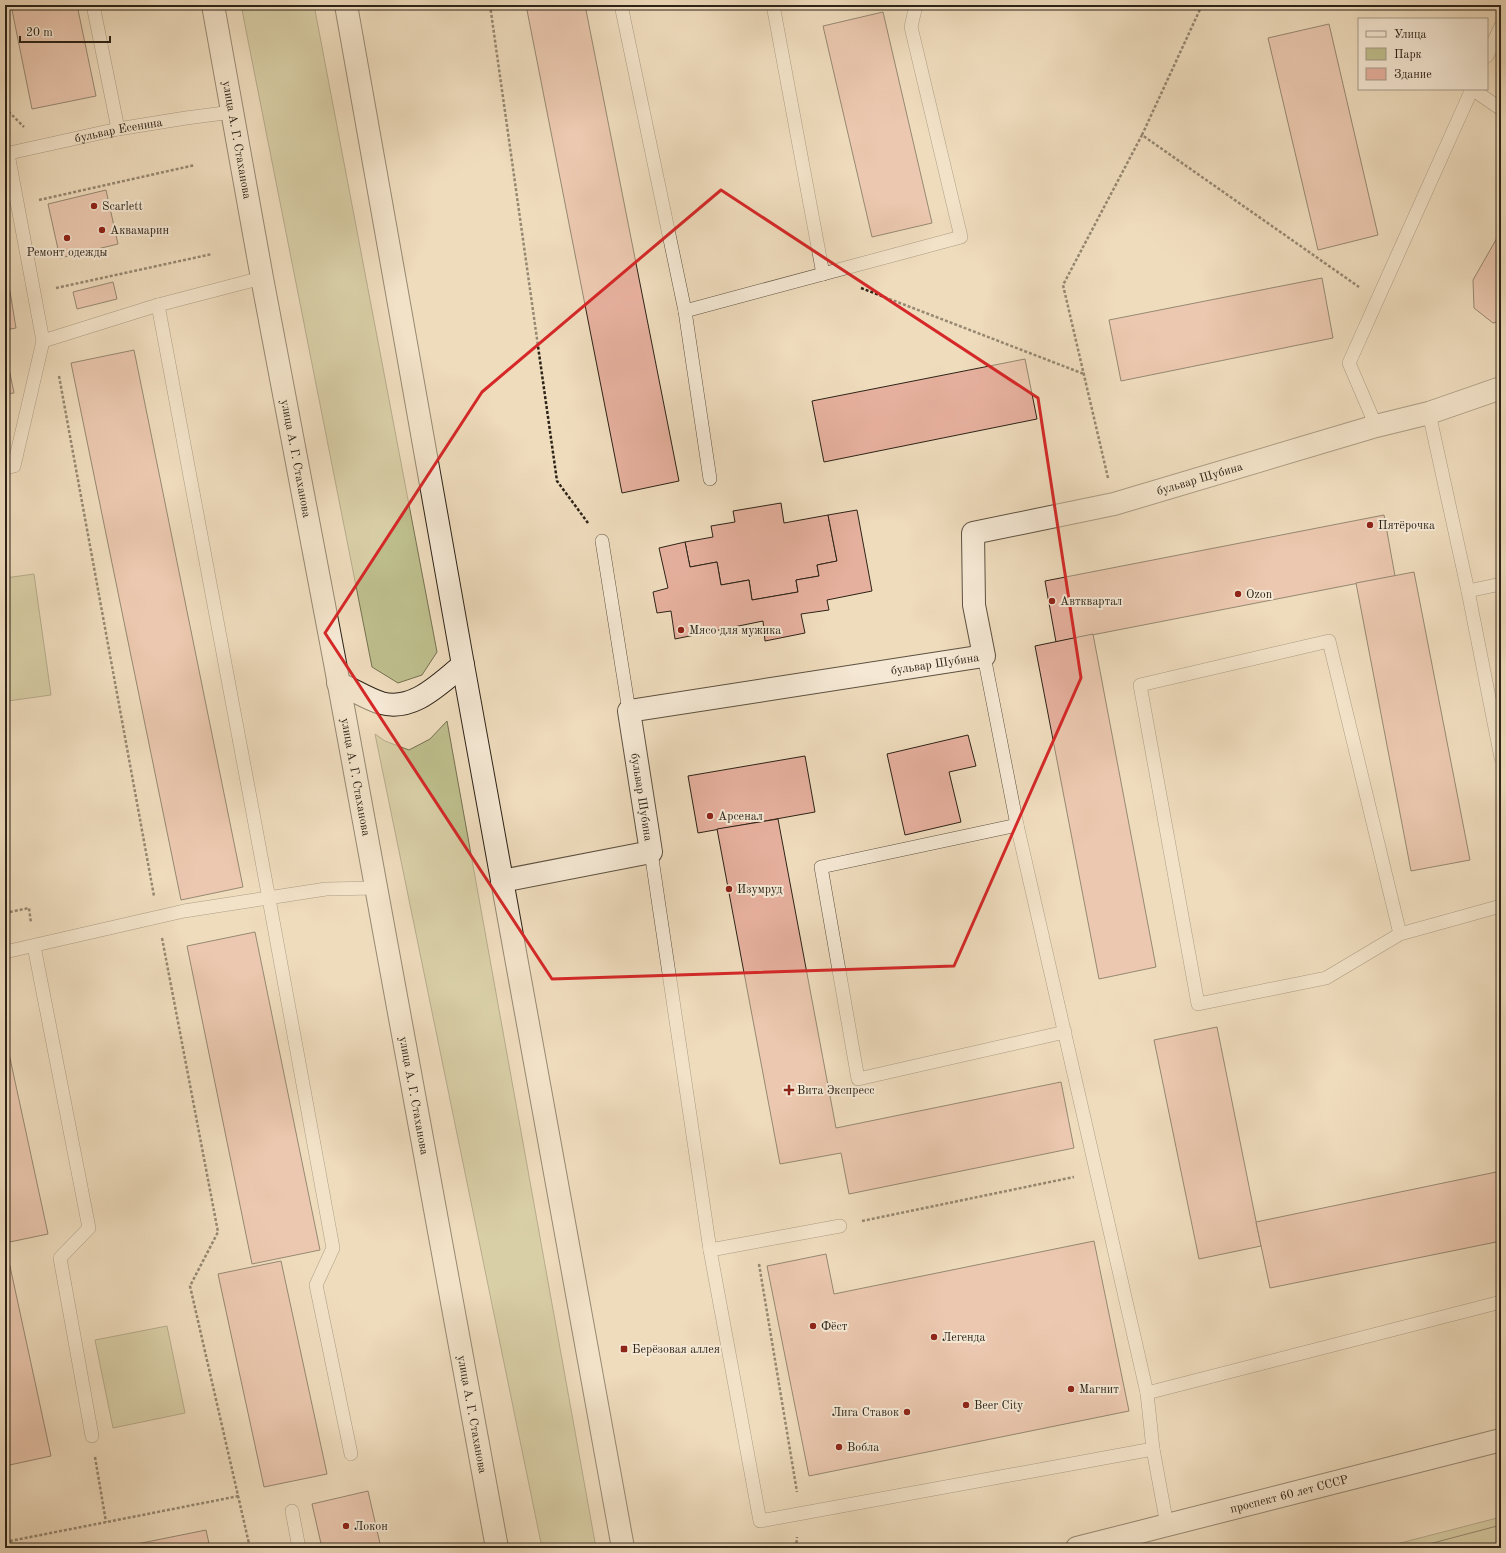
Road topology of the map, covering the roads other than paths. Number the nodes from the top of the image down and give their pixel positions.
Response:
1 (93, 5) edge
2 (213, 5) edge
3 (346, 5) edge
4 (621, 5) edge
5 (773, 5) edge
6 (916, 5) edge
7 (1501, 26) edge
8 (1488, 54) edge
9 (1472, 90) edge
10 (1474, 90) edge
11 (1501, 108) edge
12 (232, 112) junction
13 (118, 129) junction
14 (7, 154) edge
15 (823, 274) junction
16 (262, 278) junction
17 (158, 305) junction
18 (685, 311) junction
19 (47, 339) junction
20 (1501, 388) edge
21 (1429, 413) junction
22 (1376, 426) junction
23 (5, 468) edge
24 (710, 479) dead end
25 (602, 541) road end
26 (1501, 584) edge
27 (1468, 591) junction
28 (984, 656) junction
29 (463, 665) junction
30 (338, 683) junction
31 (629, 711) junction
32 (1501, 758) edge
33 (1017, 825) junction
34 (651, 852) junction
35 (502, 881) junction
36 (376, 888) junction
37 (269, 899) junction
38 (1501, 906) edge
39 (1400, 934) junction
40 (34, 946) junction
41 (5, 952) edge
42 (1065, 1032) junction
43 (840, 1226) road end
44 (710, 1250) junction
45 (1501, 1302) edge
46 (1147, 1393) junction
47 (92, 1436) road end
48 (1501, 1440) edge
49 (1153, 1449) junction
50 (351, 1454) dead end
51 (292, 1511) dead end
52 (1167, 1525) junction
53 (299, 1548) edge
54 (497, 1548) edge
55 (623, 1548) edge
56 (1077, 1548) edge

1 - 13 lane
2 - 12 main road, улица А. Г. Стаханова
3 - 29 main road
4 - 18 lane
5 - 15 lane
6 - 15 lane
7 - 8 lane
9 - 22 lane
10 - 11 lane
12 - 13 lane, бульвар Есенина
12 - 16 main road, улица А. Г. Стаханова
13 - 14 lane, бульвар Есенина
14 - 19 lane
15 - 18 lane
16 - 17 lane
16 - 30 main road, улица А. Г. Стаханова
17 - 19 lane
17 - 37 lane
18 - 24 lane
19 - 23 lane
20 - 21 main road, бульвар Шубина
21 - 22 main road, бульвар Шубина
21 - 27 lane
22 - 28 main road, бульвар Шубина
25 - 31 lane
26 - 27 lane
27 - 32 lane
28 - 31 main road, бульвар Шубина
28 - 33 lane
29 - 30 main road
29 - 35 main road
30 - 36 main road, улица А. Г. Стаханова
31 - 34 main road, бульвар Шубина
33 - 42 lane
33 - 42 lane
34 - 35 main road, бульвар Шубина
34 - 44 lane
35 - 55 main road
36 - 37 lane
36 - 54 main road, улица А. Г. Стаханова
37 - 40 lane
37 - 50 lane
38 - 39 lane
39 - 39 lane
40 - 41 lane
40 - 47 lane
42 - 46 lane
43 - 44 lane
44 - 49 lane
45 - 46 lane
46 - 49 lane
48 - 52 main road, проспект 60 лет СССР
49 - 52 lane
51 - 53 lane
52 - 56 main road, проспект 60 лет СССР

